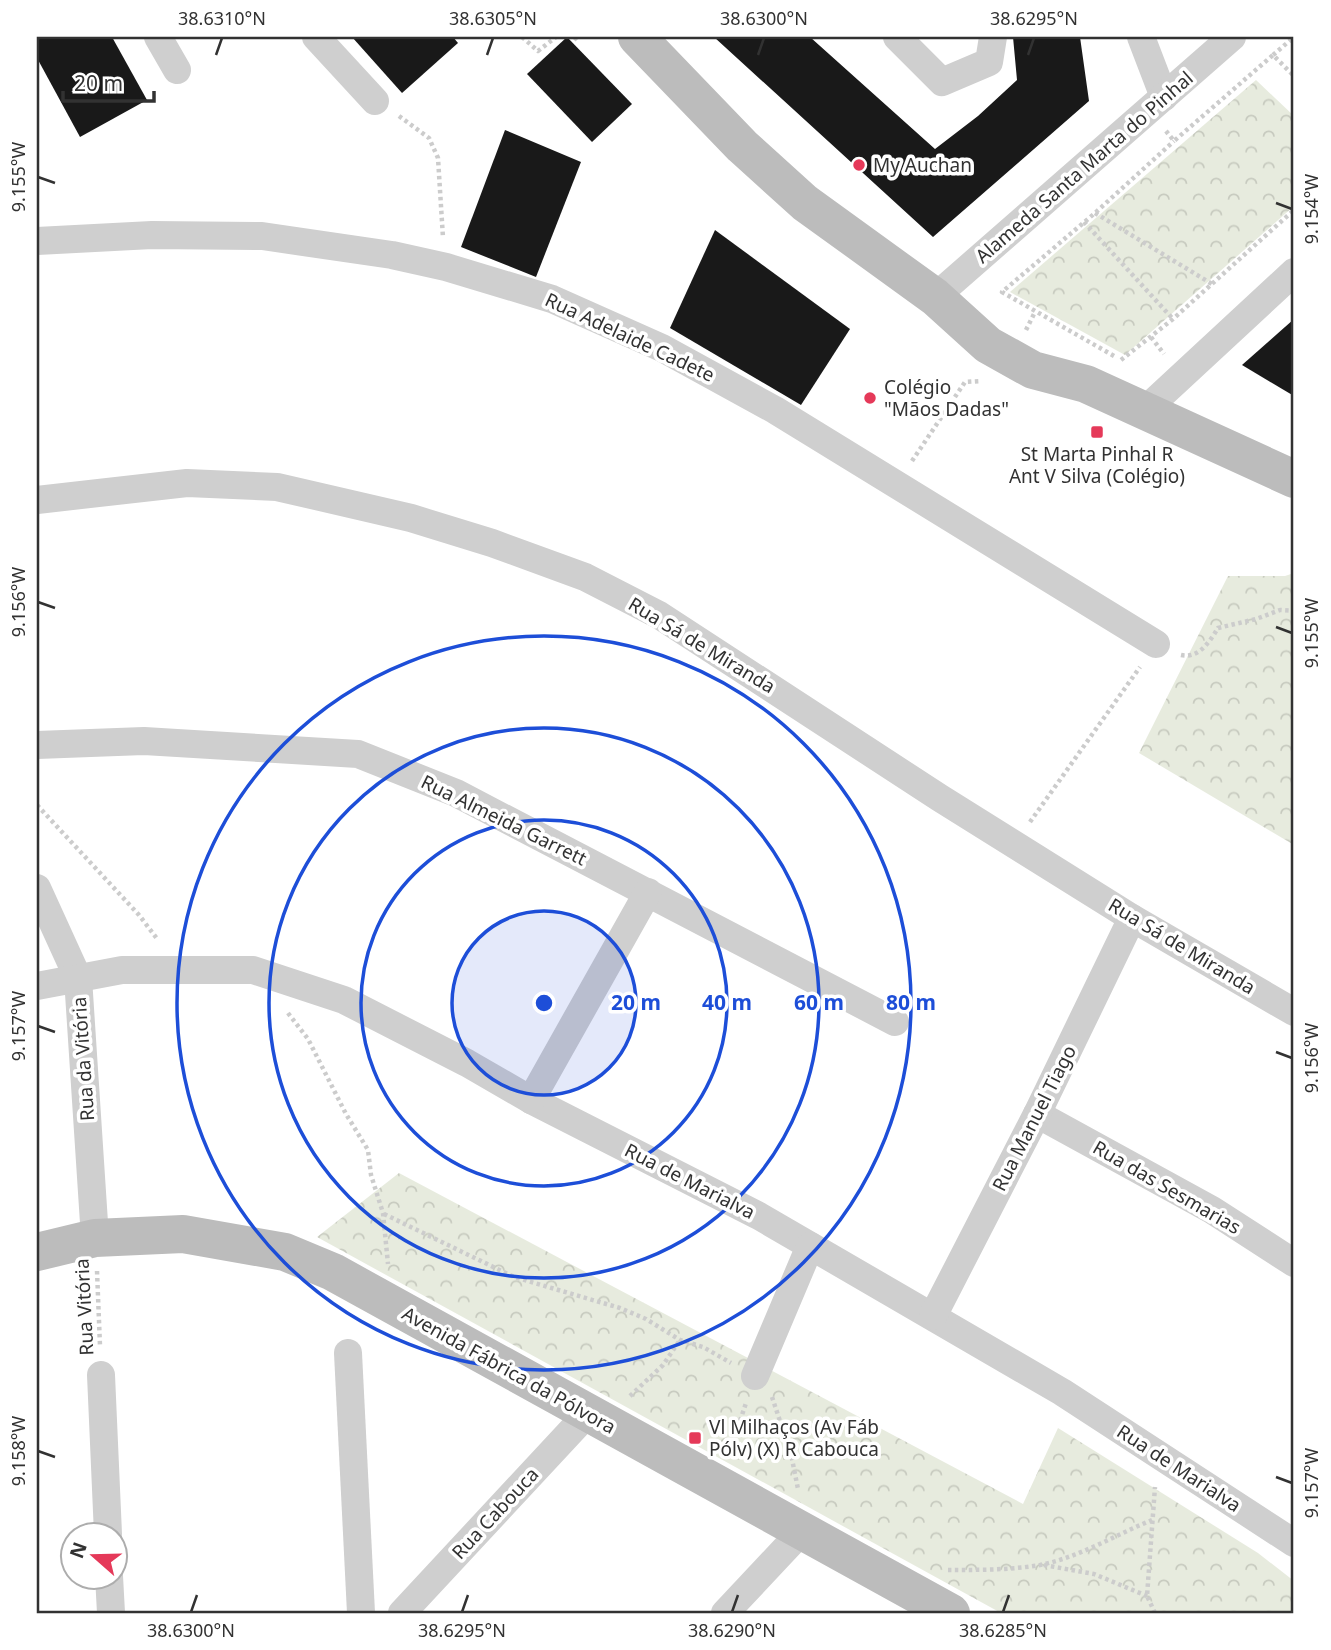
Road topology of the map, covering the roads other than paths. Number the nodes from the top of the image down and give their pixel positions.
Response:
1 (158, 37) edge
2 (316, 37) edge
3 (637, 37) edge
4 (897, 37) edge
5 (993, 37) edge
6 (1141, 37) edge
7 (1232, 37) edge
8 (177, 70) dead end
9 (375, 101) road end
10 (1155, 104) junction
11 (37, 241) edge
12 (1294, 272) edge
13 (935, 297) junction
14 (1144, 411) junction
15 (1294, 479) edge
16 (37, 500) edge
17 (1156, 645) road end
18 (37, 745) edge
19 (37, 887) edge
20 (648, 892) junction
21 (1132, 918) junction
22 (78, 978) junction
23 (37, 986) edge
24 (1294, 1012) edge
25 (895, 1022) dead end
26 (531, 1100) junction
27 (1037, 1114) junction
28 (95, 1238) junction
29 (810, 1246) junction
30 (37, 1252) edge
31 (1294, 1263) edge
32 (933, 1316) junction
33 (348, 1353) dead end
34 (101, 1375) road end
35 (755, 1376) road end
36 (588, 1413) junction
37 (107, 1520) edge
38 (802, 1531) junction
39 (1294, 1543) edge
40 (110, 1590) edge
41 (111, 1613) edge
42 (360, 1613) edge
43 (402, 1613) edge
44 (725, 1613) edge
45 (951, 1613) edge

1 - 8 street
2 - 9 street
3 - 13 street
4 - 5 street
6 - 10 street
7 - 10 street, Alameda Santa Marta do Pinhal
10 - 13 street, Alameda Santa Marta do Pinhal
11 - 17 street, Rua Adelaide Cadete
12 - 14 street
13 - 14 street
14 - 15 street
16 - 21 street, Rua Sá de Miranda
18 - 20 street, Rua Almeida Garrett
19 - 22 street, Rua da Vitória
20 - 25 street, Rua Almeida Garrett
20 - 26 street
21 - 24 street, Rua Sá de Miranda
21 - 27 street, Rua Manuel Tiago
22 - 23 street, Rua de Marialva
22 - 26 street, Rua de Marialva
22 - 28 street, Rua da Vitória
26 - 29 street, Rua de Marialva
27 - 31 street, Rua das Sesmarias
27 - 32 street, Rua Manuel Tiago
28 - 30 street, Avenida Fábrica da Pólvora
28 - 36 street, Avenida Fábrica da Pólvora
29 - 32 street, Rua de Marialva
29 - 35 street
32 - 39 street, Rua de Marialva
33 - 42 street
34 - 37 street
36 - 38 street, Avenida Fábrica da Pólvora
36 - 43 street, Rua Cabouca
38 - 44 street
38 - 45 street, Avenida Fábrica da Pólvora
40 - 41 street

